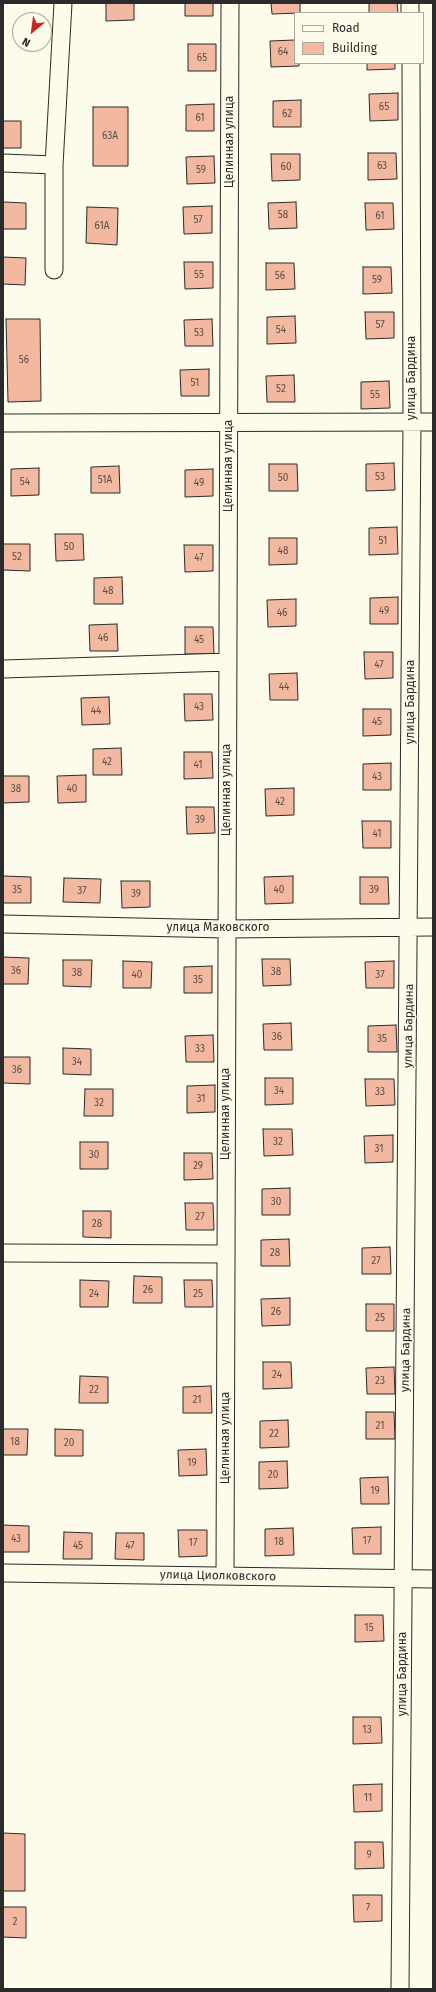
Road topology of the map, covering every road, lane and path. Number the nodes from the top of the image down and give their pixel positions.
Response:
1 (63, 3) edge
2 (230, 3) edge
3 (411, 64) edge
4 (3, 163) edge
5 (54, 165) junction
6 (54, 270) dead end
7 (412, 422) junction
8 (433, 422) edge
9 (3, 423) edge
10 (229, 423) junction
11 (228, 662) junction
12 (3, 669) edge
13 (3, 924) edge
14 (410, 926) junction
15 (433, 927) edge
16 (226, 929) junction
17 (3, 1253) edge
18 (226, 1254) junction
19 (3, 1572) edge
20 (225, 1576) junction
21 (404, 1579) junction
22 (433, 1579) edge
23 (400, 1989) edge

1 - 5 street
2 - 10 street, Целинная улица
3 - 7 street, улица Бардина
4 - 5 street
5 - 6 street
7 - 8 street
7 - 10 street
7 - 14 street, улица Бардина
9 - 10 street
10 - 11 street, Целинная улица
11 - 12 street
11 - 16 street, Целинная улица
13 - 16 street, улица Маковского
14 - 15 street, улица Маковского
14 - 16 street, улица Маковского
14 - 21 street, улица Бардина
16 - 18 street, Целинная улица
17 - 18 street
18 - 20 street, Целинная улица
19 - 20 street, улица Циолковского
20 - 21 street, улица Циолковского
21 - 22 street, улица Циолковского
21 - 23 street, улица Бардина

